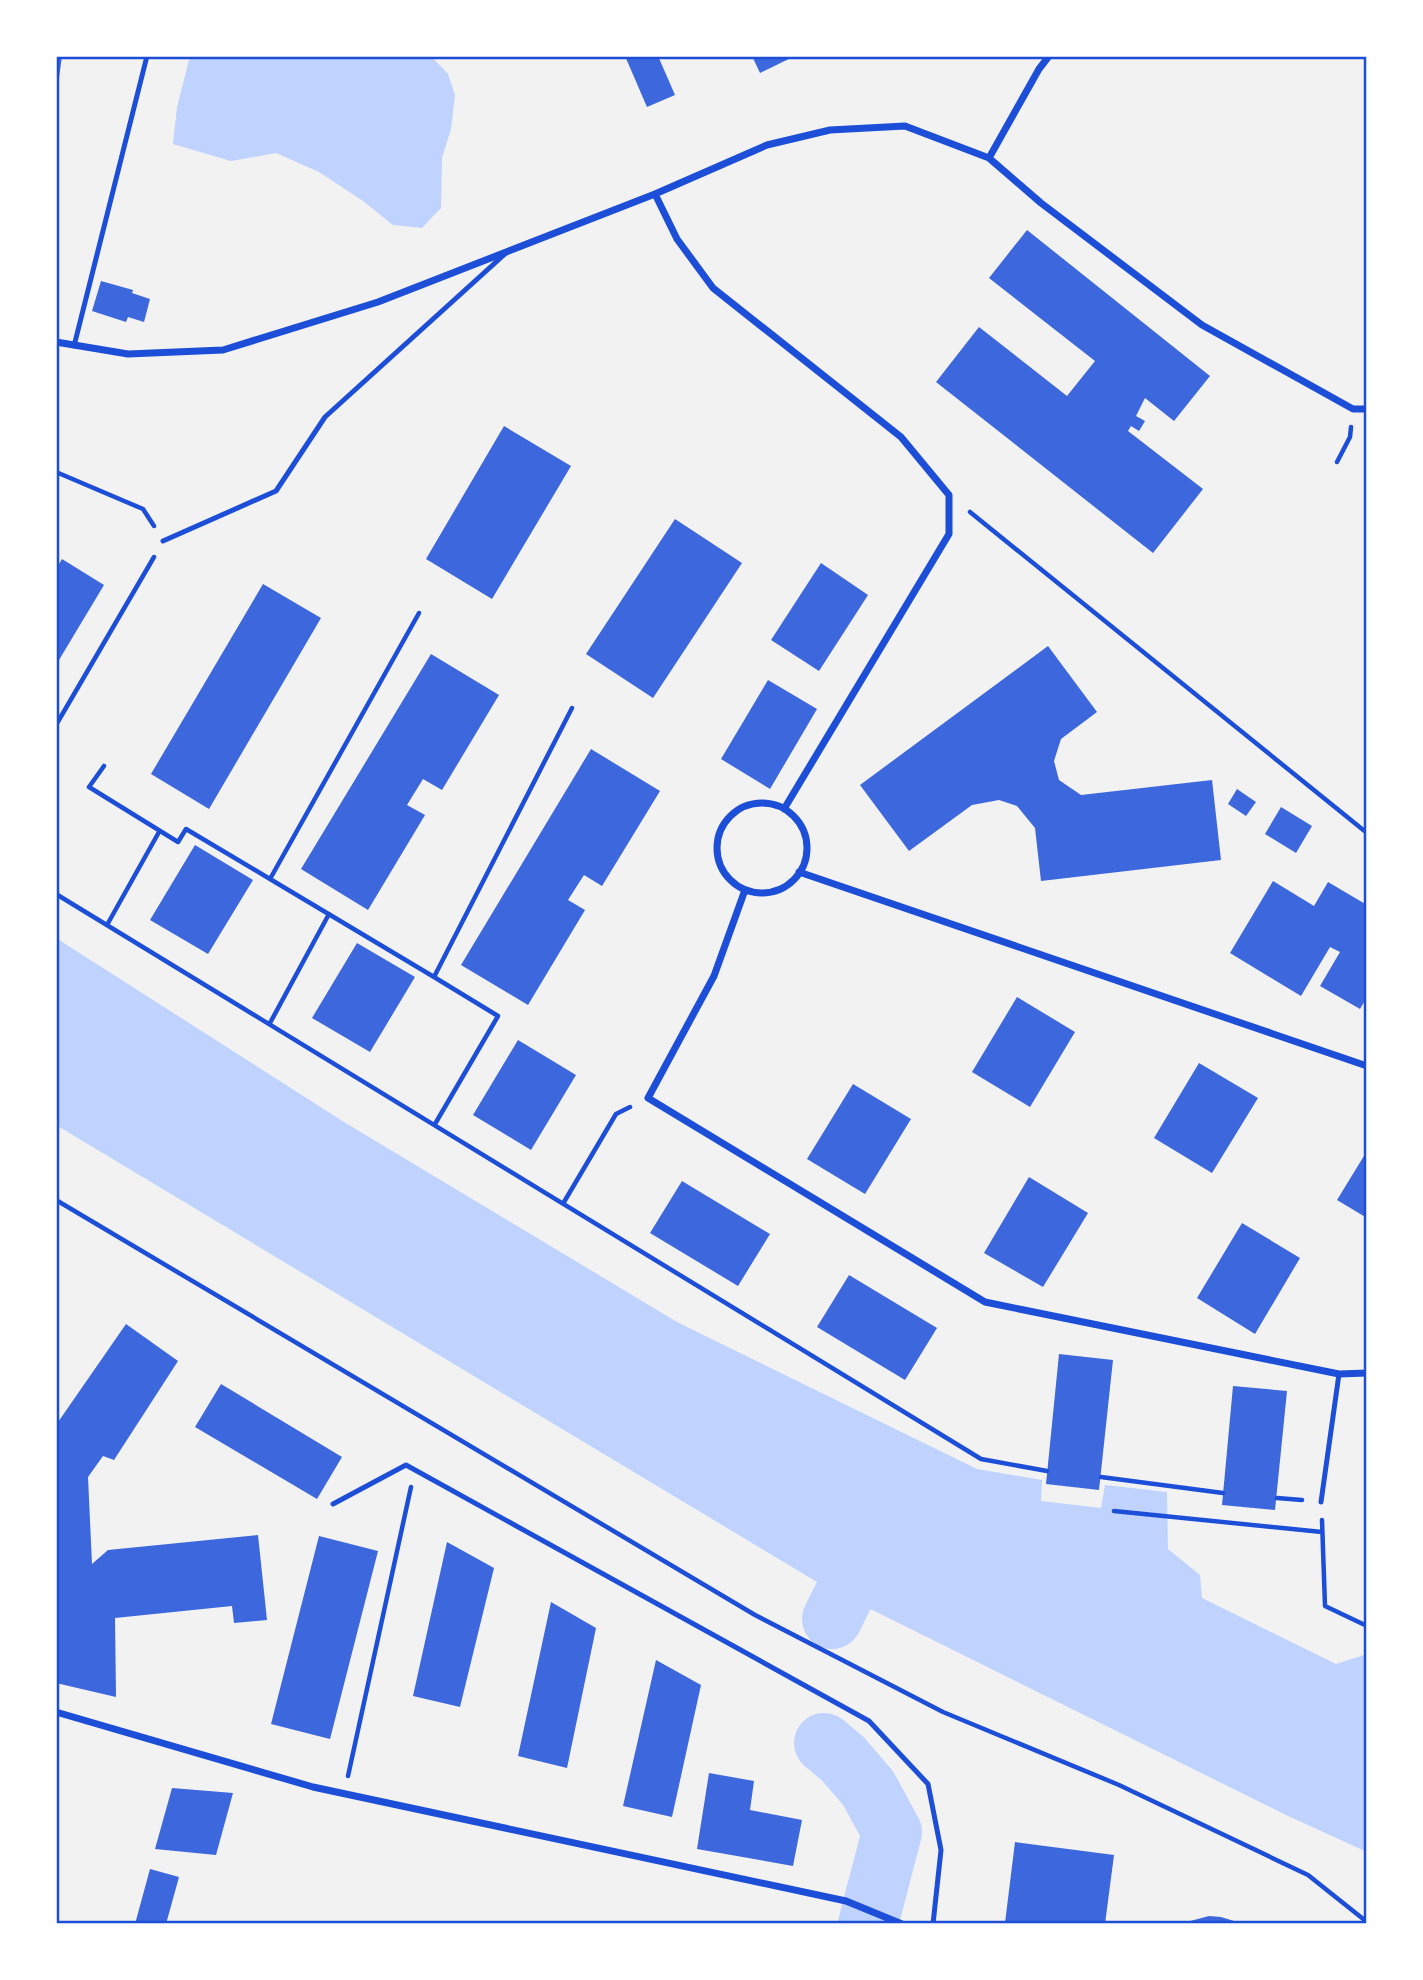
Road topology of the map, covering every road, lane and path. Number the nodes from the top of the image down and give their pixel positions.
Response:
1 (147, 56) edge
2 (1049, 56) edge
3 (989, 158) junction
4 (656, 194) junction
5 (510, 249) junction
6 (56, 342) edge
7 (74, 346) junction
8 (1353, 409) junction
9 (1367, 409) edge
10 (1337, 462) dead end
11 (56, 472) edge
12 (949, 495) junction
13 (163, 541) junction
14 (419, 613) dead end
15 (572, 708) dead end
16 (56, 725) edge
17 (104, 766) dead end
18 (784, 809) junction
19 (159, 832) junction
20 (1367, 832) edge
21 (799, 873) junction
22 (270, 879) junction
23 (745, 890) junction
24 (56, 894) edge
25 (329, 914) junction
26 (107, 925) junction
27 (434, 977) junction
28 (270, 1024) junction
29 (1367, 1066) edge
30 (648, 1098) junction
31 (435, 1125) junction
32 (56, 1200) edge
33 (564, 1202) junction
34 (1367, 1373) edge
35 (1339, 1374) junction
36 (414, 1469) junction
37 (1047, 1471) dead end
38 (1101, 1477) dead end
39 (1223, 1493) dead end
40 (1321, 1502) joint
41 (333, 1504) dead end
42 (1114, 1511) dead end
43 (1322, 1532) junction
44 (1367, 1626) edge
45 (56, 1712) edge
46 (344, 1794) junction
47 (1367, 1922) edge
48 (900, 1923) edge
49 (933, 1924) edge

1 - 7 lane
2 - 3 street
3 - 4 street
3 - 8 street
4 - 5 street
4 - 12 street
5 - 7 street
5 - 13 lane
6 - 7 street
8 - 9 street
8 - 10 path
11 - 13 path
12 - 18 street
12 - 20 path
13 - 16 path
14 - 22 path
15 - 27 path
17 - 19 path
18 - 21 street
18 - 23 street
19 - 22 path
19 - 26 path
21 - 23 street
21 - 29 street
22 - 25 path
23 - 30 street
24 - 26 path
25 - 27 path
25 - 28 path
26 - 28 path
27 - 31 path
28 - 31 path
30 - 33 path
30 - 35 street
31 - 33 path
32 - 47 path
33 - 37 path
34 - 35 street
35 - 40 lane
36 - 41 lane
36 - 46 path
36 - 49 lane
38 - 39 path
40 - 43 path
42 - 43 path
43 - 44 path
45 - 46 street
46 - 48 street

